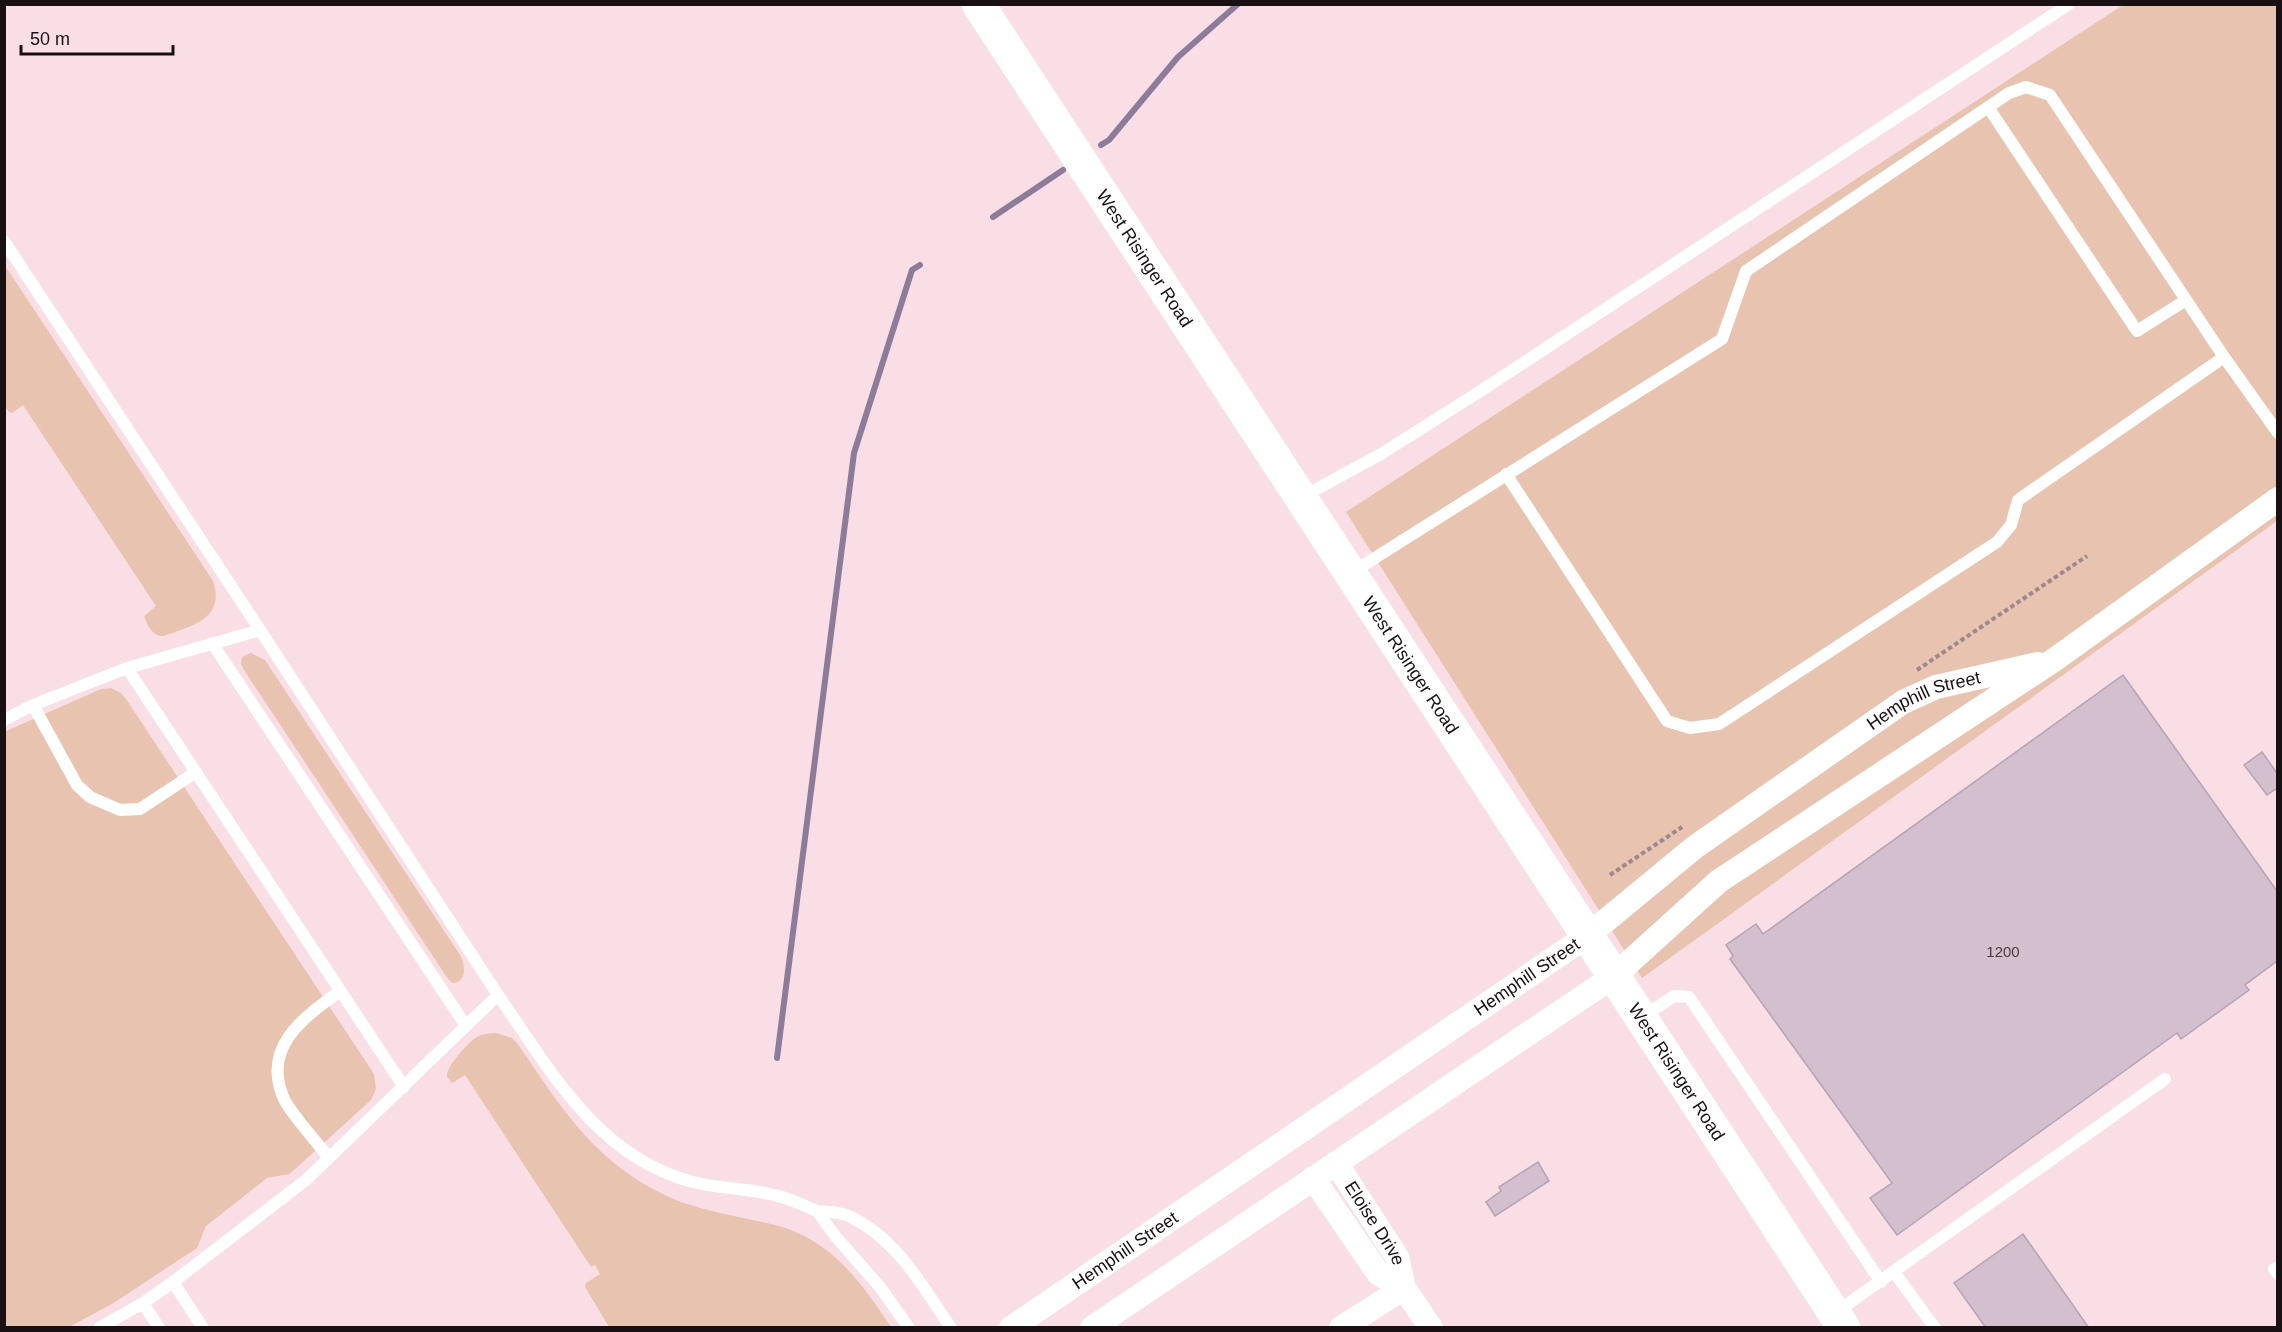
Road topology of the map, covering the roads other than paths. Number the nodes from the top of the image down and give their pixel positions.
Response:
1 (978, 4) edge
2 (2069, 4) edge
3 (1988, 107) junction
4 (4, 241) edge
5 (2186, 300) junction
6 (2224, 357) junction
7 (2277, 433) edge
8 (1506, 474) junction
9 (1301, 498) junction
10 (2277, 499) edge
11 (1350, 573) junction
12 (260, 630) junction
13 (212, 643) junction
14 (2054, 660) junction
15 (127, 668) junction
16 (33, 705) junction
17 (4, 720) edge
18 (196, 772) junction
19 (1587, 936) junction
20 (1614, 976) junction
21 (340, 991) junction
22 (498, 995) junction
23 (1641, 1018) junction
24 (466, 1026) junction
25 (2164, 1079) dead end
26 (404, 1087) junction
27 (329, 1158) junction
28 (1336, 1163) junction
29 (1313, 1178) junction
30 (817, 1211) junction
31 (2277, 1267) edge
32 (1894, 1272) junction
33 (2277, 1274) edge
34 (173, 1282) junction
35 (1881, 1282) junction
36 (1404, 1288) junction
37 (143, 1303) junction
38 (1839, 1320) edge
39 (99, 1328) edge
40 (159, 1328) edge
41 (203, 1328) edge
42 (909, 1328) edge
43 (951, 1328) edge
44 (1011, 1328) edge
45 (1092, 1328) edge
46 (1341, 1328) edge
47 (1431, 1328) edge
48 (1935, 1328) edge

1 - 9 street, West Risinger Road
2 - 9 lane
3 - 5 lane
3 - 5 lane
3 - 8 lane
4 - 12 lane
5 - 6 lane
6 - 7 lane
6 - 8 lane
8 - 11 lane
9 - 11 street, West Risinger Road
10 - 14 street, Hemphill Street
11 - 19 street, West Risinger Road
12 - 13 lane
12 - 22 lane
13 - 15 lane
13 - 24 lane
14 - 19 street, Hemphill Street
14 - 20 street, Hemphill Street
15 - 16 lane
15 - 18 lane
16 - 17 lane
16 - 18 lane
18 - 21 lane
19 - 20 street, West Risinger Road
19 - 44 street, Hemphill Street
20 - 23 street, West Risinger Road
20 - 28 street, Hemphill Street
21 - 26 lane
21 - 27 lane
22 - 24 lane
22 - 30 lane
23 - 35 lane
23 - 38 street, West Risinger Road
24 - 26 lane
25 - 32 lane
26 - 27 lane
27 - 34 lane
28 - 29 street, Hemphill Street
28 - 36 street, Eloise Drive
29 - 36 street, Eloise Drive
29 - 45 street, Hemphill Street
30 - 42 lane
30 - 43 lane
31 - 33 lane
32 - 35 lane
32 - 48 lane
34 - 37 lane
34 - 41 lane
35 - 38 lane
36 - 46 street
36 - 47 street, Eloise Drive
37 - 39 lane
37 - 40 lane

